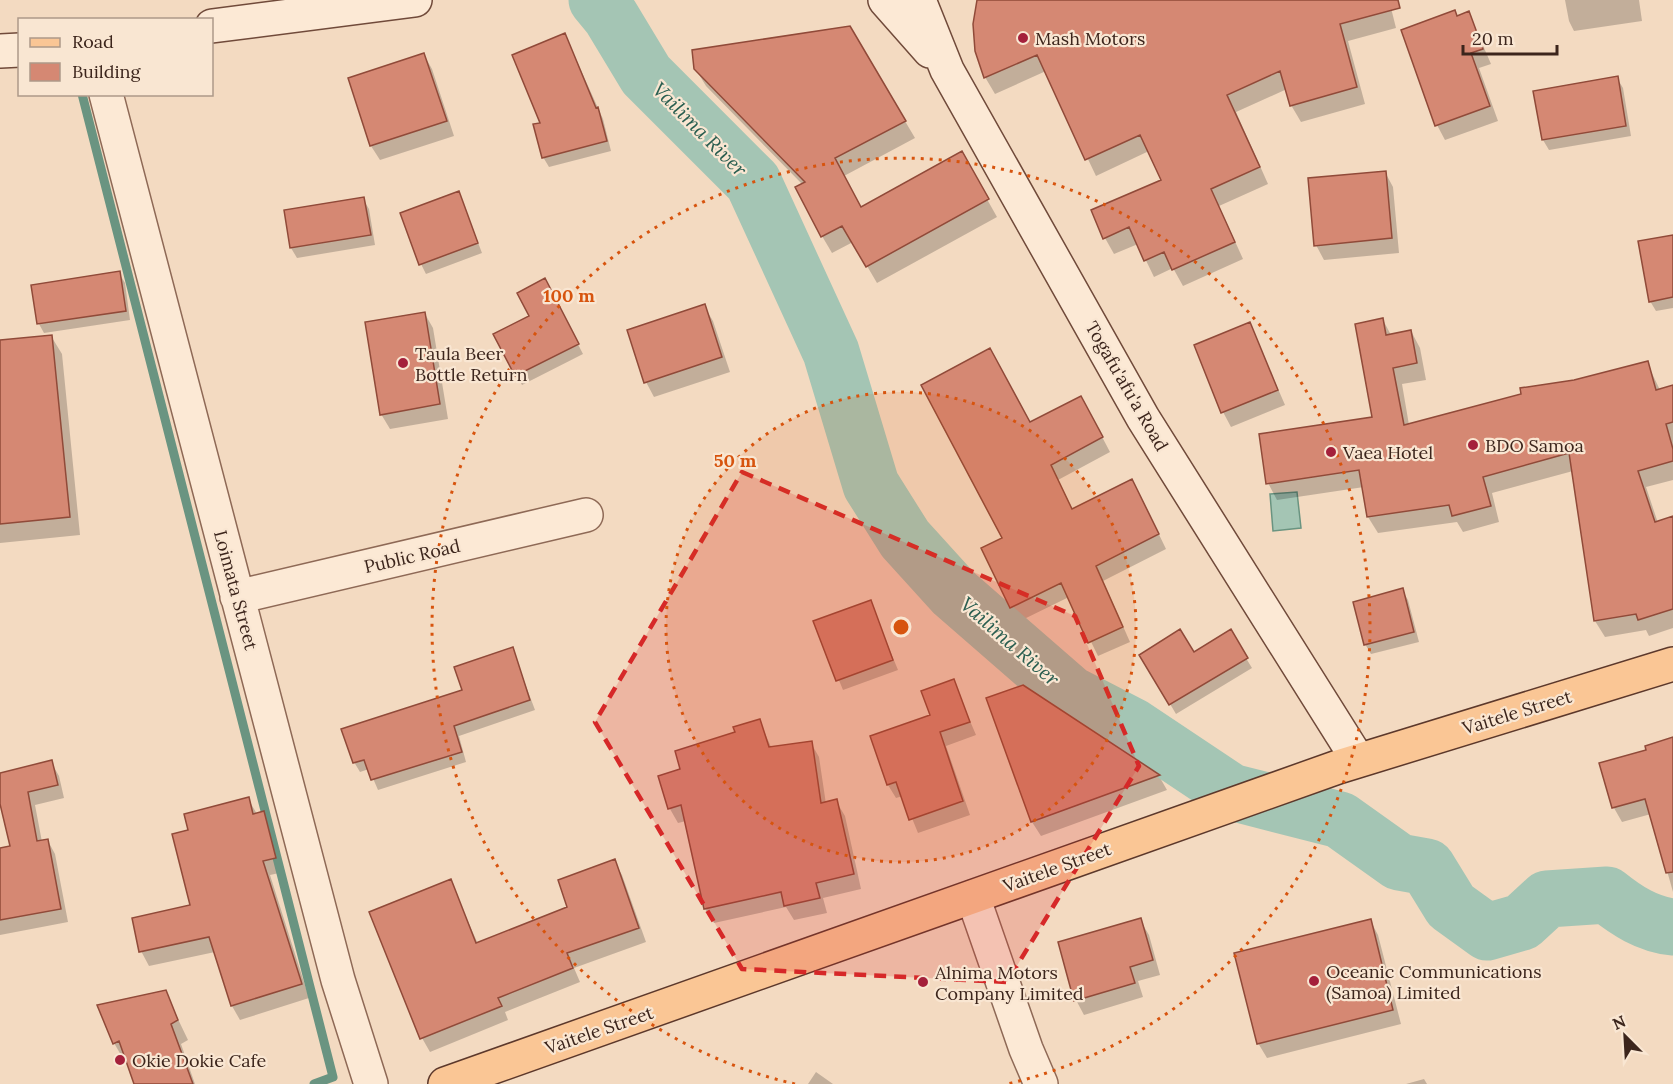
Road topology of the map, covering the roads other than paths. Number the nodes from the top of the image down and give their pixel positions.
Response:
1 (415, 0) edge
2 (885, 0) edge
3 (919, 0) edge
4 (945, 0) edge
5 (213, 26) edge
6 (18, 50) edge
7 (0, 51) edge
8 (947, 70) junction
9 (107, 96) edge
10 (586, 515) dead end
11 (237, 597) junction
12 (1673, 664) edge
13 (1348, 764) junction
14 (974, 897) junction
15 (371, 1084) edge
16 (445, 1084) edge
17 (1041, 1084) edge

1 - 5 street
2 - 8 street
3 - 8 street, Togafu'afu'a Road
4 - 8 street
6 - 7 street
8 - 13 street, Togafu'afu'a Road
9 - 11 street, Loimata Street
10 - 11 street, Public Road
11 - 15 street, Loimata Street
12 - 13 main road, Vaitele Street
13 - 14 main road, Vaitele Street
14 - 16 main road, Vaitele Street
14 - 17 street

